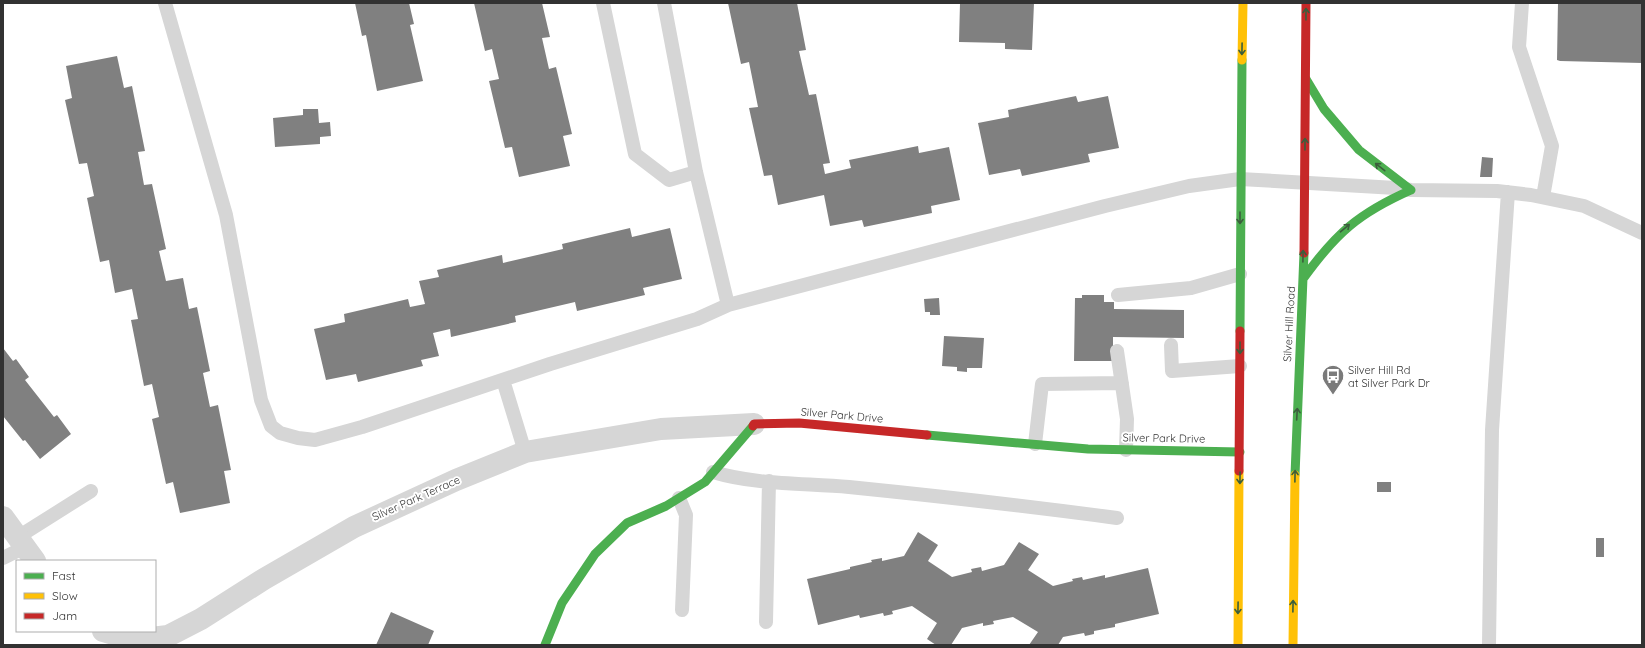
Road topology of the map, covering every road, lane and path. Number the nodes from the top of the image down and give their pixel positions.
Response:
1 (165, 3) edge
2 (603, 3) edge
3 (664, 3) edge
4 (1243, 3) edge
5 (1306, 3) edge
6 (1522, 3) edge
7 (1306, 79) junction
8 (696, 172) junction
9 (1240, 179) junction
10 (1305, 183) junction
11 (1411, 190) junction
12 (1508, 192) junction
13 (1543, 198) junction
14 (1642, 232) edge
15 (1240, 274) junction
16 (1303, 279) junction
17 (1118, 296) dead end
18 (728, 305) junction
19 (1171, 345) dead end
20 (1117, 350) dead end
21 (1240, 366) junction
22 (503, 380) junction
23 (1122, 383) junction
24 (754, 424) junction
25 (1035, 444) junction
26 (1126, 450) junction
27 (525, 452) junction
28 (1240, 452) junction
29 (713, 472) junction
30 (769, 481) junction
31 (91, 490) dead end
32 (679, 498) junction
33 (3, 516) edge
34 (1117, 518) dead end
35 (26, 549) edge
36 (3, 558) edge
37 (682, 610) dead end
38 (766, 622) dead end
39 (106, 632) edge
40 (131, 642) edge
41 (545, 645) edge
42 (1238, 645) edge
43 (1292, 645) edge
44 (1490, 645) edge

1 - 22 lane
2 - 8 lane
3 - 8 lane
4 -> 9 main road
7 -> 5 main road, Silver Hill Road
6 - 13 lane
10 -> 7 main road, Silver Hill Road
11 -> 7 main road
8 - 18 lane
9 - 10 lane
9 -> 15 main road
9 - 18 lane
10 - 11 lane
16 -> 10 main road, Silver Hill Road
11 - 12 lane
16 -> 11 main road
12 - 13 lane
12 - 44 lane
13 - 14 lane
15 - 17 lane
15 -> 21 main road
43 -> 16 main road, Silver Hill Road
18 - 22 lane
19 - 21 lane
20 - 23 lane
21 - 28 main road
22 - 27 lane
23 - 25 lane
23 - 26 lane
24 - 25 main road, Silver Park Drive
24 - 27 street, Silver Park Terrace
24 - 29 main road
25 - 26 main road, Silver Park Drive
26 - 28 main road, Silver Park Drive
27 - 40 street, Silver Park Terrace
28 -> 42 main road
29 - 30 lane
29 - 32 main road
30 - 34 lane
30 - 38 lane
31 - 35 lane
32 - 37 lane
32 - 41 main road
33 - 35 street
35 - 36 lane
39 - 40 street, Silver Park Terrace

